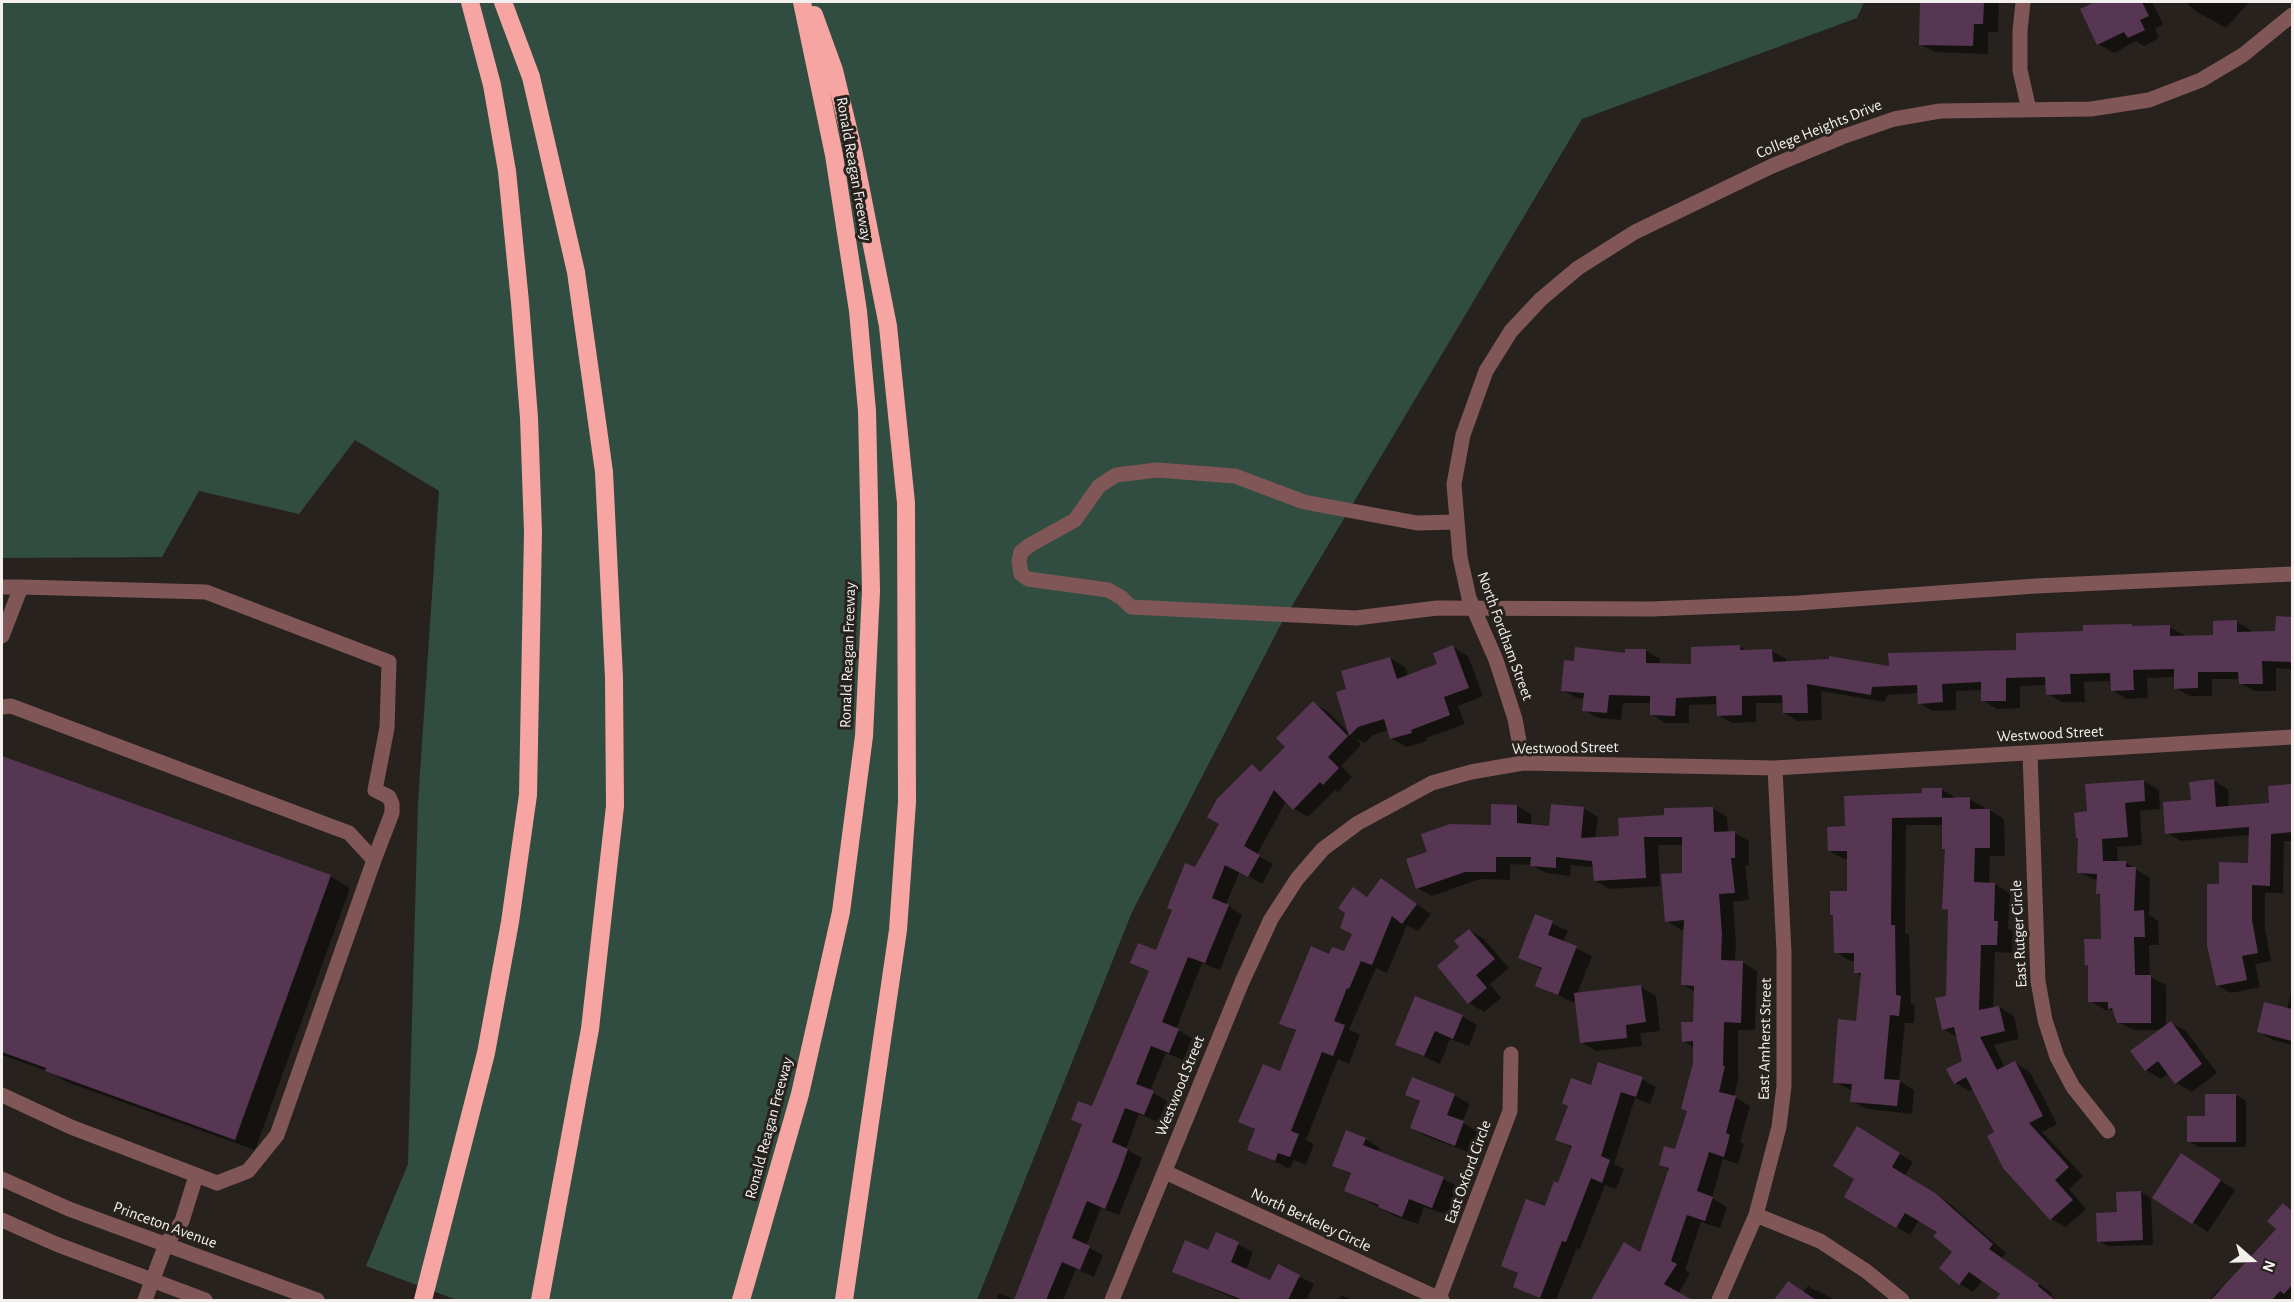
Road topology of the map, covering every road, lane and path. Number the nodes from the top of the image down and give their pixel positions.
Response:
1 (470, 2) edge
2 (503, 2) edge
3 (802, 2) edge
4 (810, 2) edge
5 (2023, 2) edge
6 (2292, 15) edge
7 (2029, 110) junction
8 (1470, 415) joint
9 (1455, 522) junction
10 (2292, 574) edge
11 (21, 586) junction
12 (2, 587) edge
13 (1473, 608) junction
14 (2, 636) edge
15 (2, 707) edge
16 (2292, 737) edge
17 (2030, 753) junction
18 (1523, 763) junction
19 (1775, 768) junction
20 (374, 860) junction
21 (1510, 1054) dead end
22 (2, 1095) edge
23 (2108, 1131) dead end
24 (1165, 1172) junction
25 (196, 1176) junction
26 (2, 1179) edge
27 (1756, 1215) junction
28 (2, 1220) edge
29 (166, 1244) junction
30 (152, 1281) junction
31 (541, 1299) edge
32 (1440, 1299) edge
33 (145, 1300) edge
34 (205, 1300) edge
35 (318, 1300) edge
36 (423, 1300) edge
37 (741, 1300) edge
38 (844, 1300) edge
39 (1112, 1300) edge
40 (1719, 1300) edge
41 (1902, 1300) edge

1 - 36 highway
2 - 31 highway
3 - 37 highway, Ronald Reagan Freeway
4 - 38 highway
5 - 7 street
6 - 7 street, College Heights Drive
7 - 8 street, College Heights Drive
8 - 9 street, North Fordham Street
9 - 13 street, North Fordham Street
9 - 13 street
10 - 13 street
11 - 12 street
11 - 14 street
11 - 20 street
13 - 18 street, North Fordham Street
15 - 20 street
16 - 17 street, Westwood Street
17 - 19 street, Westwood Street
17 - 23 street, East Rutger Circle
18 - 19 street, Westwood Street
18 - 24 street, Westwood Street
19 - 27 street, East Amherst Street
20 - 25 street
21 - 32 street, East Oxford Circle
22 - 25 street
24 - 32 street, North Berkeley Circle
24 - 39 street, Westwood Street
25 - 29 street
26 - 29 street, Princeton Avenue
27 - 40 street, East Amherst Street
27 - 41 street
28 - 30 street
29 - 30 street
29 - 35 street, Princeton Avenue
30 - 33 street
30 - 34 street

